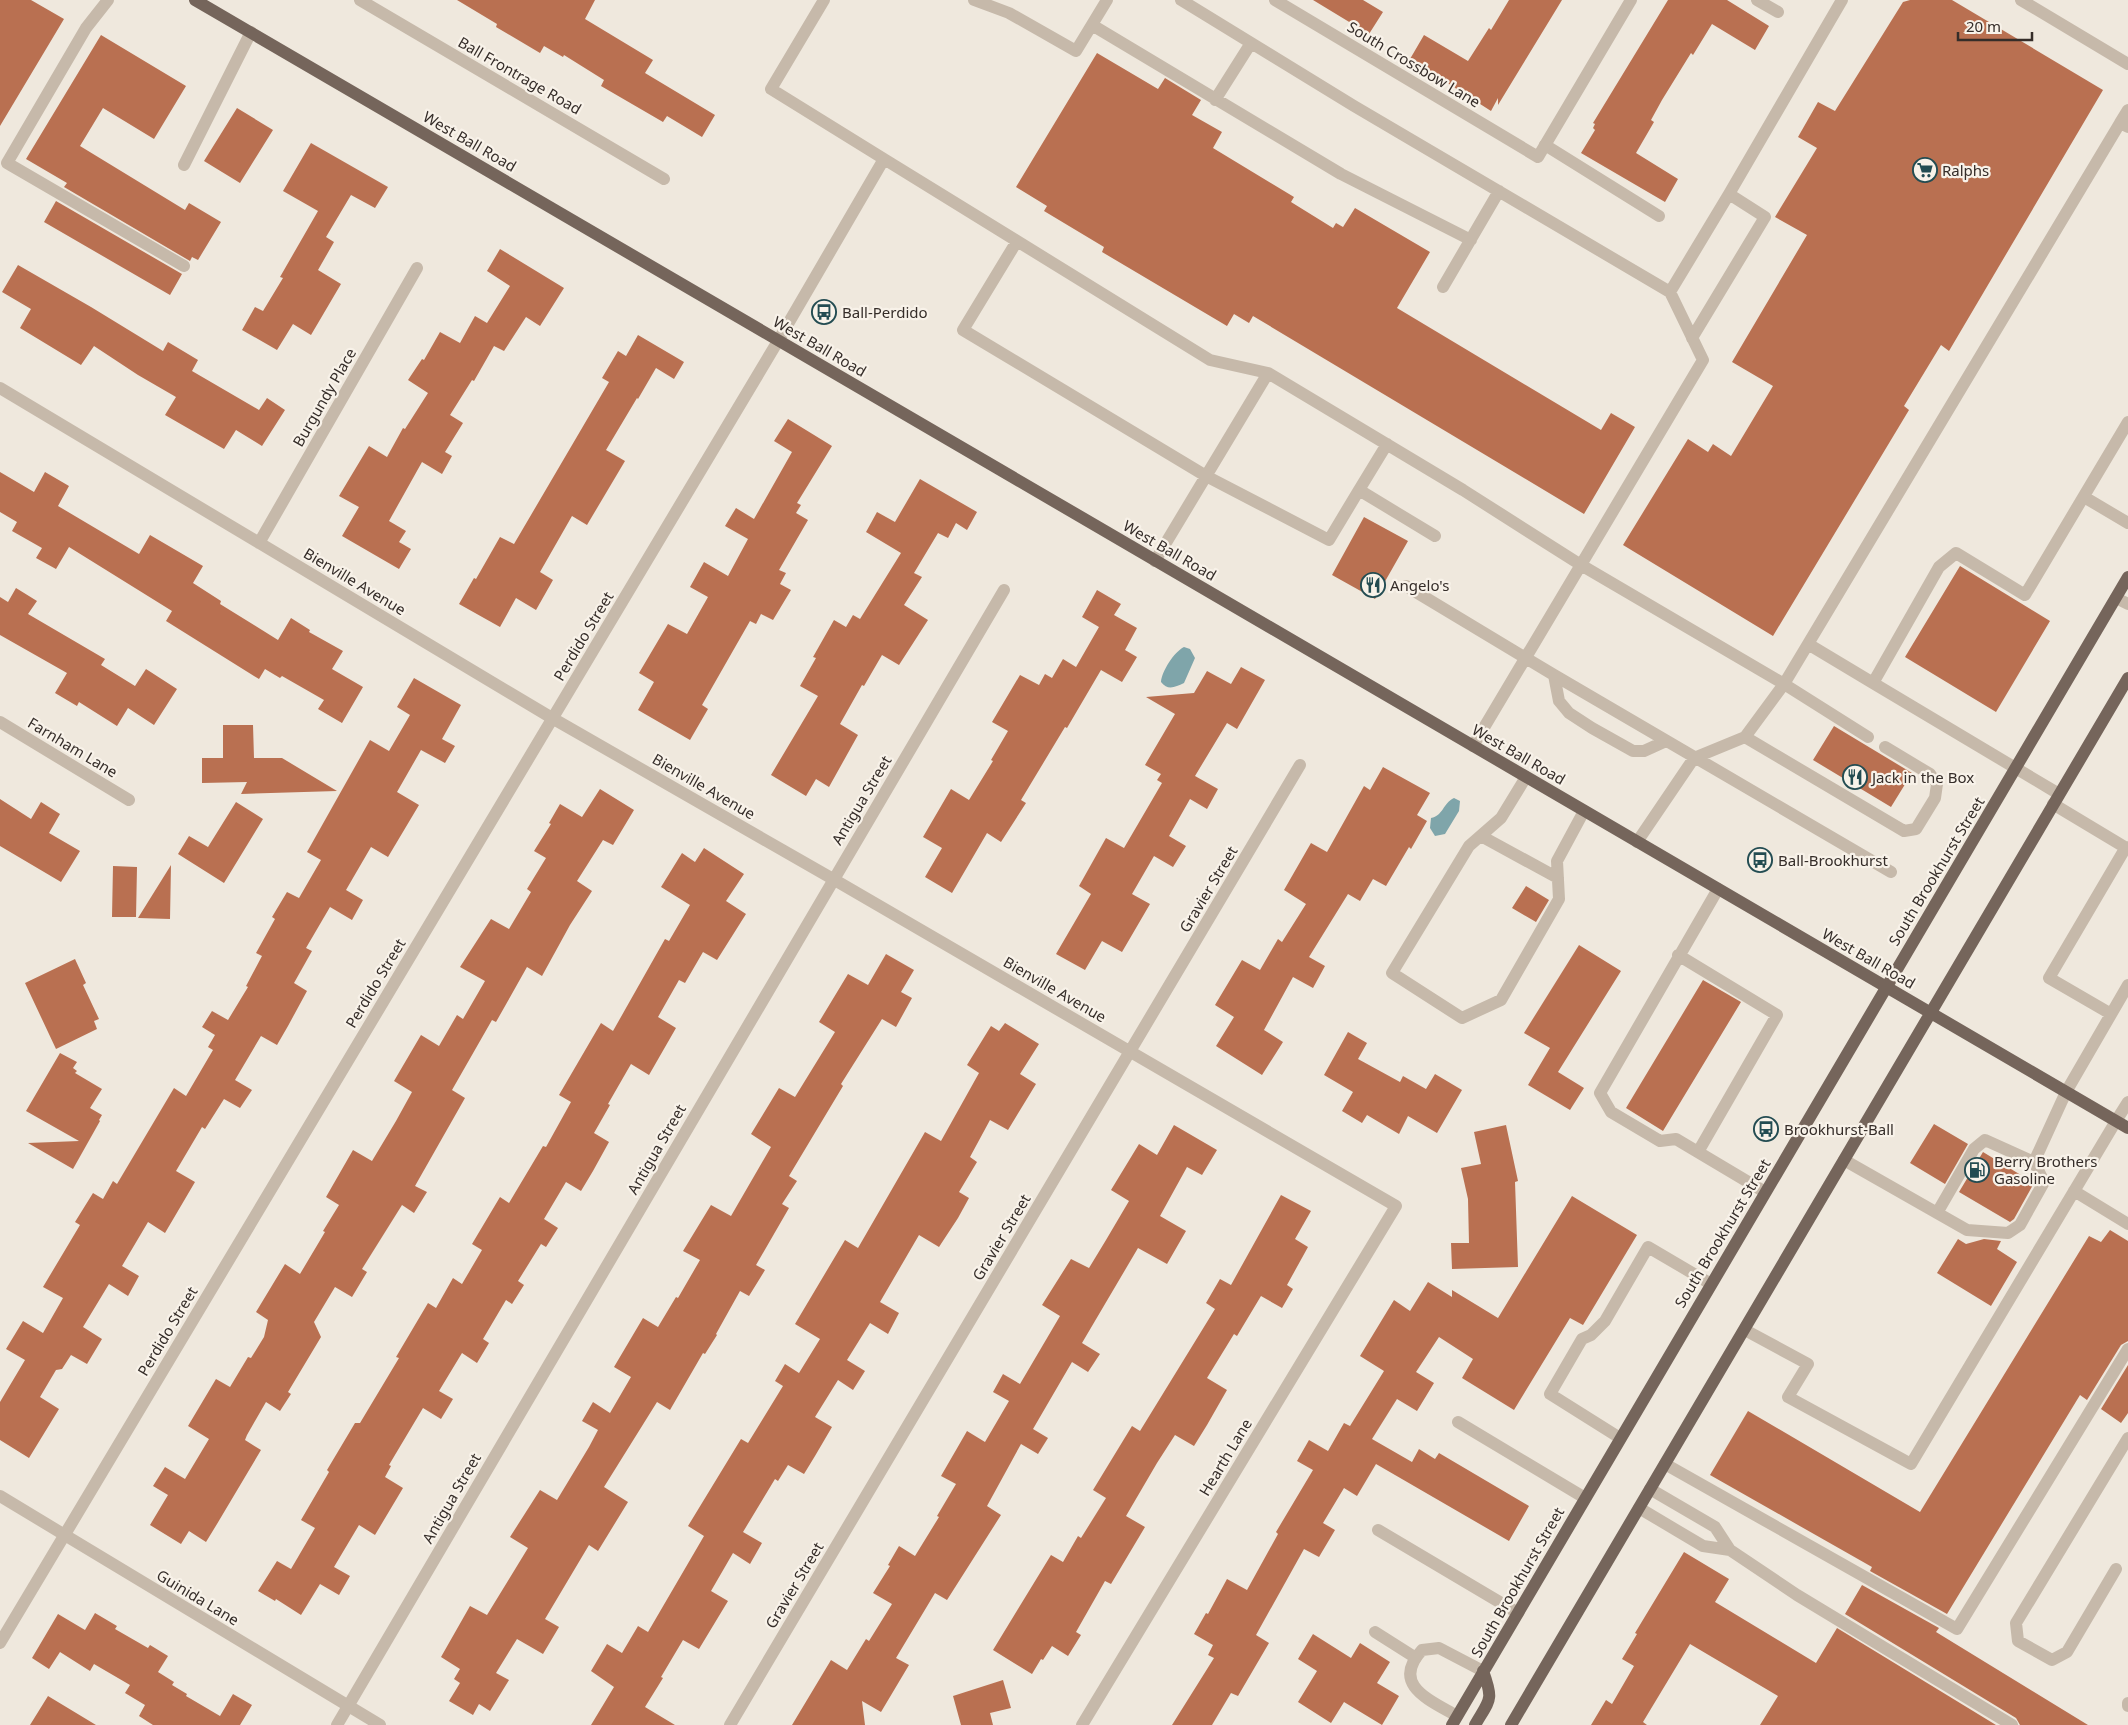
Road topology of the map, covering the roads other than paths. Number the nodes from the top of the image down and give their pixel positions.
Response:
1 (108, 0) edge
2 (195, 0) edge
3 (360, 0) edge
4 (824, 0) edge
5 (974, 0) edge
6 (1107, 0) edge
7 (1181, 0) edge
8 (1274, 0) edge
9 (1631, 0) edge
10 (1757, 0) edge
11 (1842, 0) edge
12 (2021, 0) edge
13 (1778, 12) dead end
14 (1092, 25) junction
15 (251, 32) junction
16 (1251, 43) junction
17 (2128, 64) edge
18 (1215, 100) junction
19 (2128, 110) edge
20 (2124, 125) edge
21 (1545, 144) junction
22 (884, 159) junction
23 (184, 165) dead end
24 (664, 178) dead end
25 (1499, 191) junction
26 (1729, 194) junction
27 (1659, 216) dead end
28 (1471, 240) junction
29 (1017, 241) junction
30 (184, 266) dead end
31 (417, 268) dead end
32 (1443, 287) dead end
33 (1670, 292) junction
34 (1692, 338) junction
35 (778, 340) junction
36 (1268, 372) junction
37 (0, 388) edge
38 (2128, 422) edge
39 (1387, 444) junction
40 (1206, 476) junction
41 (1359, 490) junction
42 (2084, 497) junction
43 (2128, 523) edge
44 (1435, 536) dead end
45 (259, 543) junction
46 (1155, 560) junction
47 (1581, 565) junction
48 (2128, 577) edge
49 (1406, 586) dead end
50 (1004, 590) dead end
51 (2116, 598) junction
52 (2128, 604) edge
53 (1808, 644) junction
54 (1525, 658) junction
55 (1554, 676) junction
56 (2128, 678) edge
57 (1873, 683) junction
58 (1784, 684) junction
59 (552, 718) junction
60 (0, 722) edge
61 (1868, 736) dead end
62 (1745, 737) junction
63 (1666, 741) junction
64 (1473, 746) junction
65 (1885, 747) dead end
66 (1694, 758) junction
67 (1300, 765) dead end
68 (2015, 768) junction
69 (1526, 777) junction
70 (2056, 799) junction
71 (129, 800) dead end
72 (1584, 811) junction
73 (1481, 836) junction
74 (1637, 842) junction
75 (2127, 848) edge
76 (1891, 872) dead end
77 (1558, 878) junction
78 (833, 879) junction
79 (1718, 889) junction
80 (1678, 954) junction
81 (2128, 985) edge
82 (1886, 987) junction
83 (1930, 1012) junction
84 (2111, 1014) junction
85 (1130, 1051) junction
86 (2066, 1092) junction
87 (2128, 1102) edge
88 (2116, 1121) junction
89 (2128, 1128) edge
90 (1698, 1152) junction
91 (1844, 1160) junction
92 (2034, 1162) junction
93 (2074, 1191) junction
94 (1765, 1192) junction
95 (1396, 1206) joint
96 (1937, 1213) junction
97 (2128, 1224) edge
98 (1711, 1284) junction
99 (1745, 1330) junction
100 (2128, 1350) edge
101 (1458, 1422) dead end
102 (1620, 1438) junction
103 (2128, 1438) edge
104 (1665, 1464) junction
105 (1650, 1489) junction
106 (0, 1496) edge
107 (1585, 1498) junction
108 (1639, 1508) junction
109 (1378, 1530) dead end
110 (64, 1535) junction
111 (1730, 1550) junction
112 (2116, 1569) dead end
113 (1518, 1613) junction
114 (1375, 1632) dead end
115 (0, 1643) edge
116 (1416, 1658) junction
117 (1484, 1671) junction
118 (348, 1707) junction
119 (1455, 1721) edge
120 (338, 1725) edge
121 (380, 1725) edge
122 (730, 1725) edge
123 (1082, 1725) edge
124 (1475, 1725) edge
125 (1511, 1725) edge
126 (2012, 1725) edge

1 - 30 street
2 - 15 main road, West Ball Road
3 - 24 street, Ball Frontrage Road
4 - 22 street
5 - 14 street
6 - 14 street
7 - 16 street
8 - 21 street, South Crossbow Lane
9 - 21 street
10 - 13 street
11 - 26 street
12 - 17 street
14 - 18 street
15 - 23 street
15 - 35 main road, West Ball Road
16 - 18 street
16 - 25 street
18 - 28 street
19 - 20 street
20 - 53 street
21 - 27 street
22 - 29 street
22 - 35 street, Perdido Street
25 - 28 street
25 - 33 street
26 - 33 street
26 - 34 street
28 - 32 street
29 - 36 street
29 - 40 street
31 - 45 street, Burgundy Place
33 - 34 street
34 - 47 street
35 - 46 main road, West Ball Road
35 - 59 street, Perdido Street
36 - 39 street
36 - 40 street
37 - 45 street, Bienville Avenue
38 - 42 street
39 - 41 street
39 - 47 street
40 - 41 street
40 - 46 street
41 - 44 street
42 - 43 street
42 - 57 street
45 - 59 street, Bienville Avenue
46 - 64 main road, West Ball Road
47 - 54 street
47 - 58 street
48 - 51 main road, South Brookhurst Street
49 - 54 street
50 - 78 street, Antigua Street
51 - 52 street
51 - 68 main road, South Brookhurst Street
53 - 57 street
53 - 58 street
54 - 55 street
54 - 64 street
55 - 63 street
55 - 63 street
56 - 70 main road
57 - 68 street
58 - 61 street
58 - 62 street
59 - 78 street, Bienville Avenue
59 - 110 street, Perdido Street
60 - 71 street, Farnham Lane
62 - 65 street
62 - 66 street
63 - 66 street
64 - 69 main road, West Ball Road
66 - 74 street
66 - 76 street
67 - 85 street, Gravier Street
68 - 70 street
68 - 82 main road, South Brookhurst Street
69 - 72 main road, West Ball Road
69 - 73 street
70 - 75 street
70 - 83 main road
72 - 74 main road, West Ball Road
72 - 77 street
73 - 77 street
73 - 77 street
74 - 79 main road, West Ball Road
75 - 84 street
78 - 85 street, Bienville Avenue
78 - 118 street, Antigua Street
79 - 80 street
79 - 82 main road, West Ball Road
80 - 90 street
80 - 90 street
81 - 84 street
82 - 83 main road, West Ball Road
82 - 94 main road, South Brookhurst Street
83 - 86 main road, West Ball Road
83 - 91 main road
84 - 86 street
85 - 95 street, Bienville Avenue
85 - 122 street, Gravier Street
86 - 88 main road, West Ball Road
86 - 92 street
87 - 88 street
88 - 89 main road, West Ball Road
88 - 93 street
90 - 94 street
91 - 96 street
91 - 99 main road
92 - 96 street
92 - 96 street
93 - 97 street
93 - 99 street
94 - 98 main road, South Brookhurst Street
95 - 123 street, Hearth Lane
98 - 102 main road, South Brookhurst Street
98 - 102 street
99 - 104 main road
100 - 104 street
101 - 107 street
102 - 107 main road, South Brookhurst Street
103 - 112 street
104 - 105 main road
105 - 108 main road
105 - 111 street
106 - 110 street, Guinida Lane
107 - 113 main road, South Brookhurst Street
108 - 111 street
108 - 125 main road
109 - 113 street
110 - 115 street, Perdido Street
110 - 118 street, Guinida Lane
111 - 126 street
113 - 117 main road, South Brookhurst Street
114 - 116 street
116 - 117 street
116 - 119 street
117 - 119 main road, South Brookhurst Street
117 - 124 main road
118 - 120 street, Antigua Street
118 - 121 street, Guinida Lane

